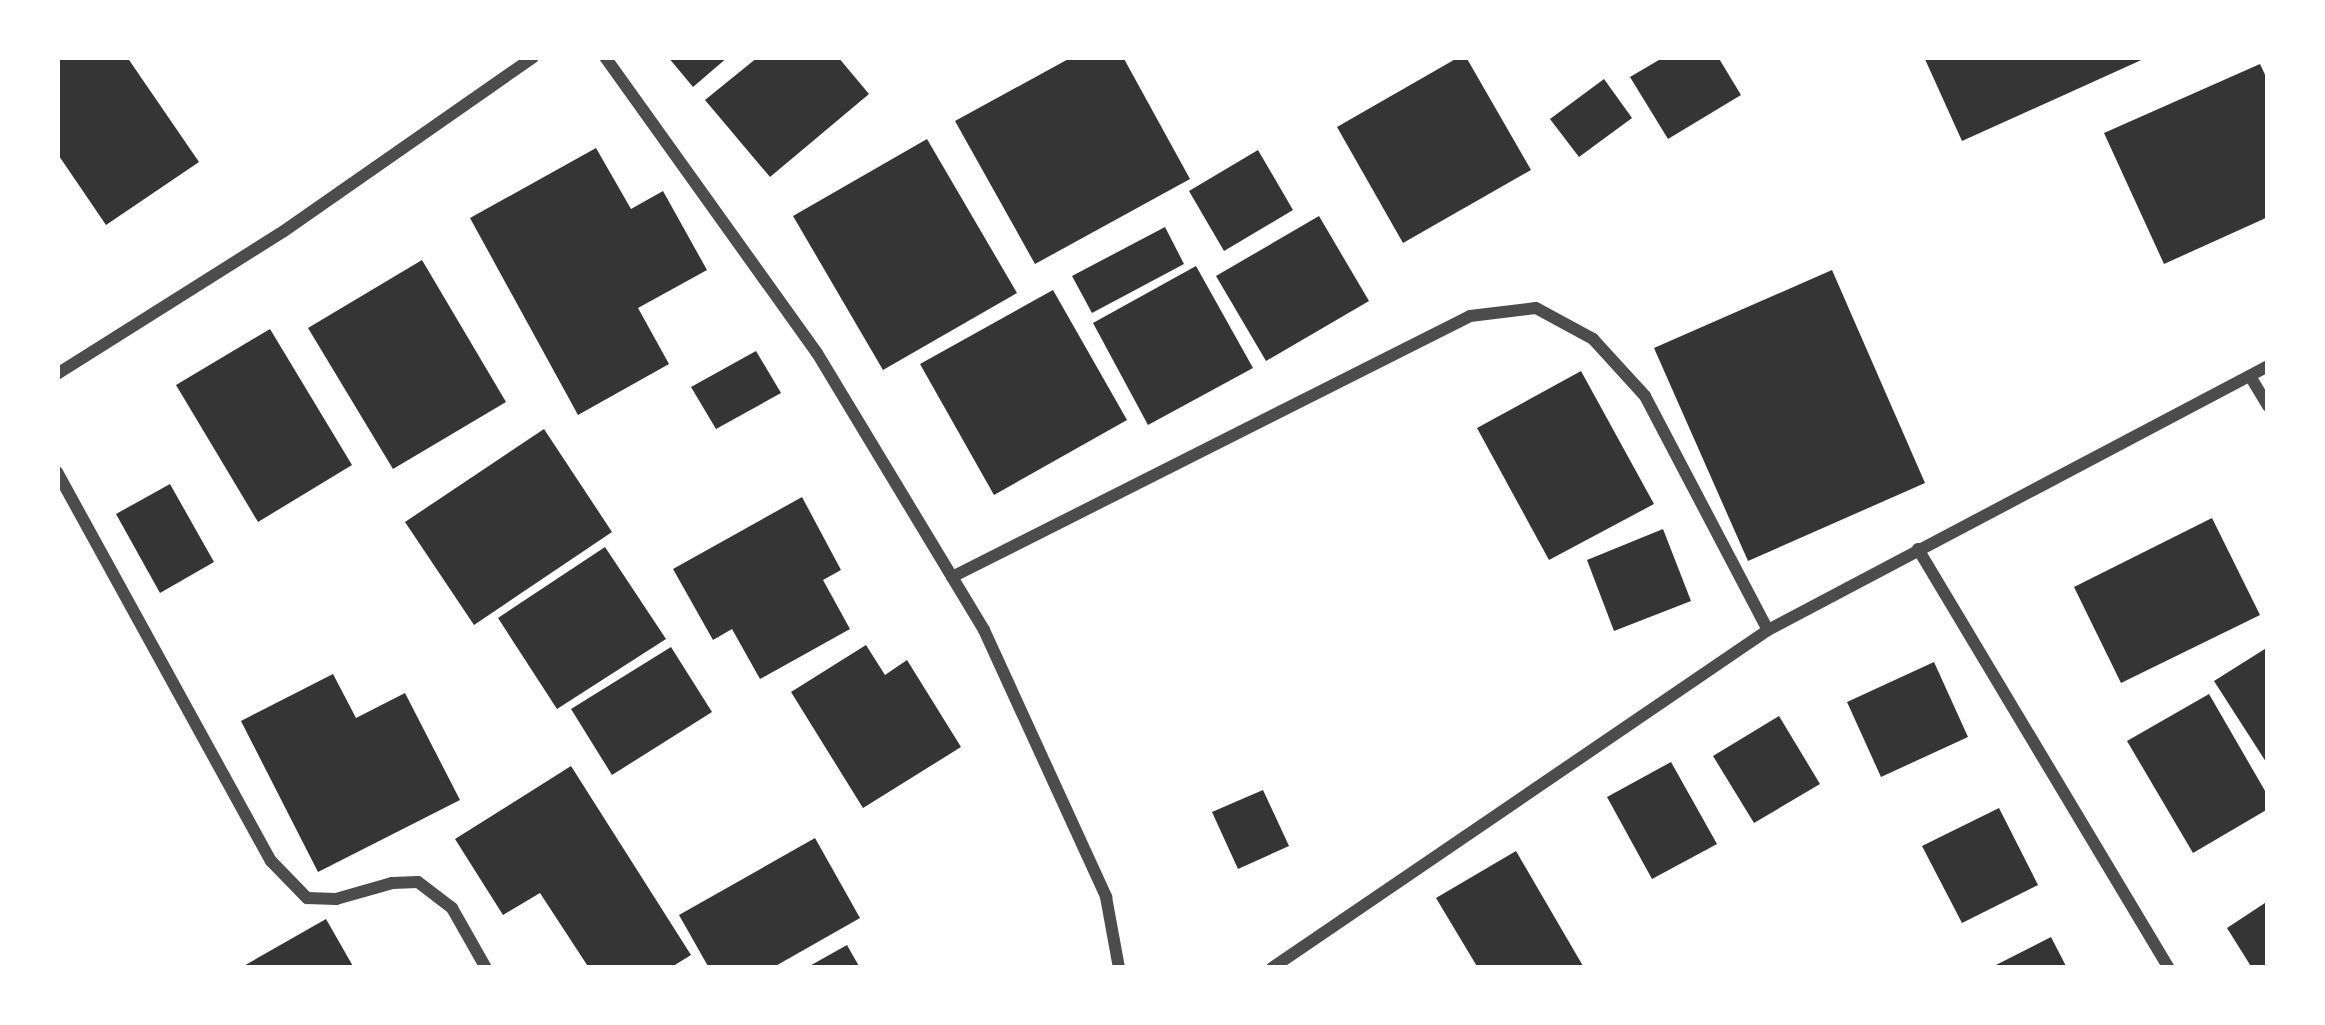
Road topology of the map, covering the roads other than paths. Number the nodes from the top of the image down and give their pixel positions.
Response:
1 (533, 57) edge
2 (604, 57) edge
3 (2268, 366) edge
4 (57, 374) edge
5 (2250, 376) junction
6 (2268, 406) edge
7 (57, 472) edge
8 (1918, 548) junction
9 (952, 578) junction
10 (1768, 631) junction
11 (486, 968) edge
12 (1119, 968) edge
13 (1272, 968) edge
14 (2168, 968) edge

1 - 4 street
2 - 9 street
3 - 5 street
5 - 6 street
5 - 8 street
7 - 11 street
8 - 10 street
8 - 14 street
9 - 10 street
9 - 12 street
10 - 13 street

